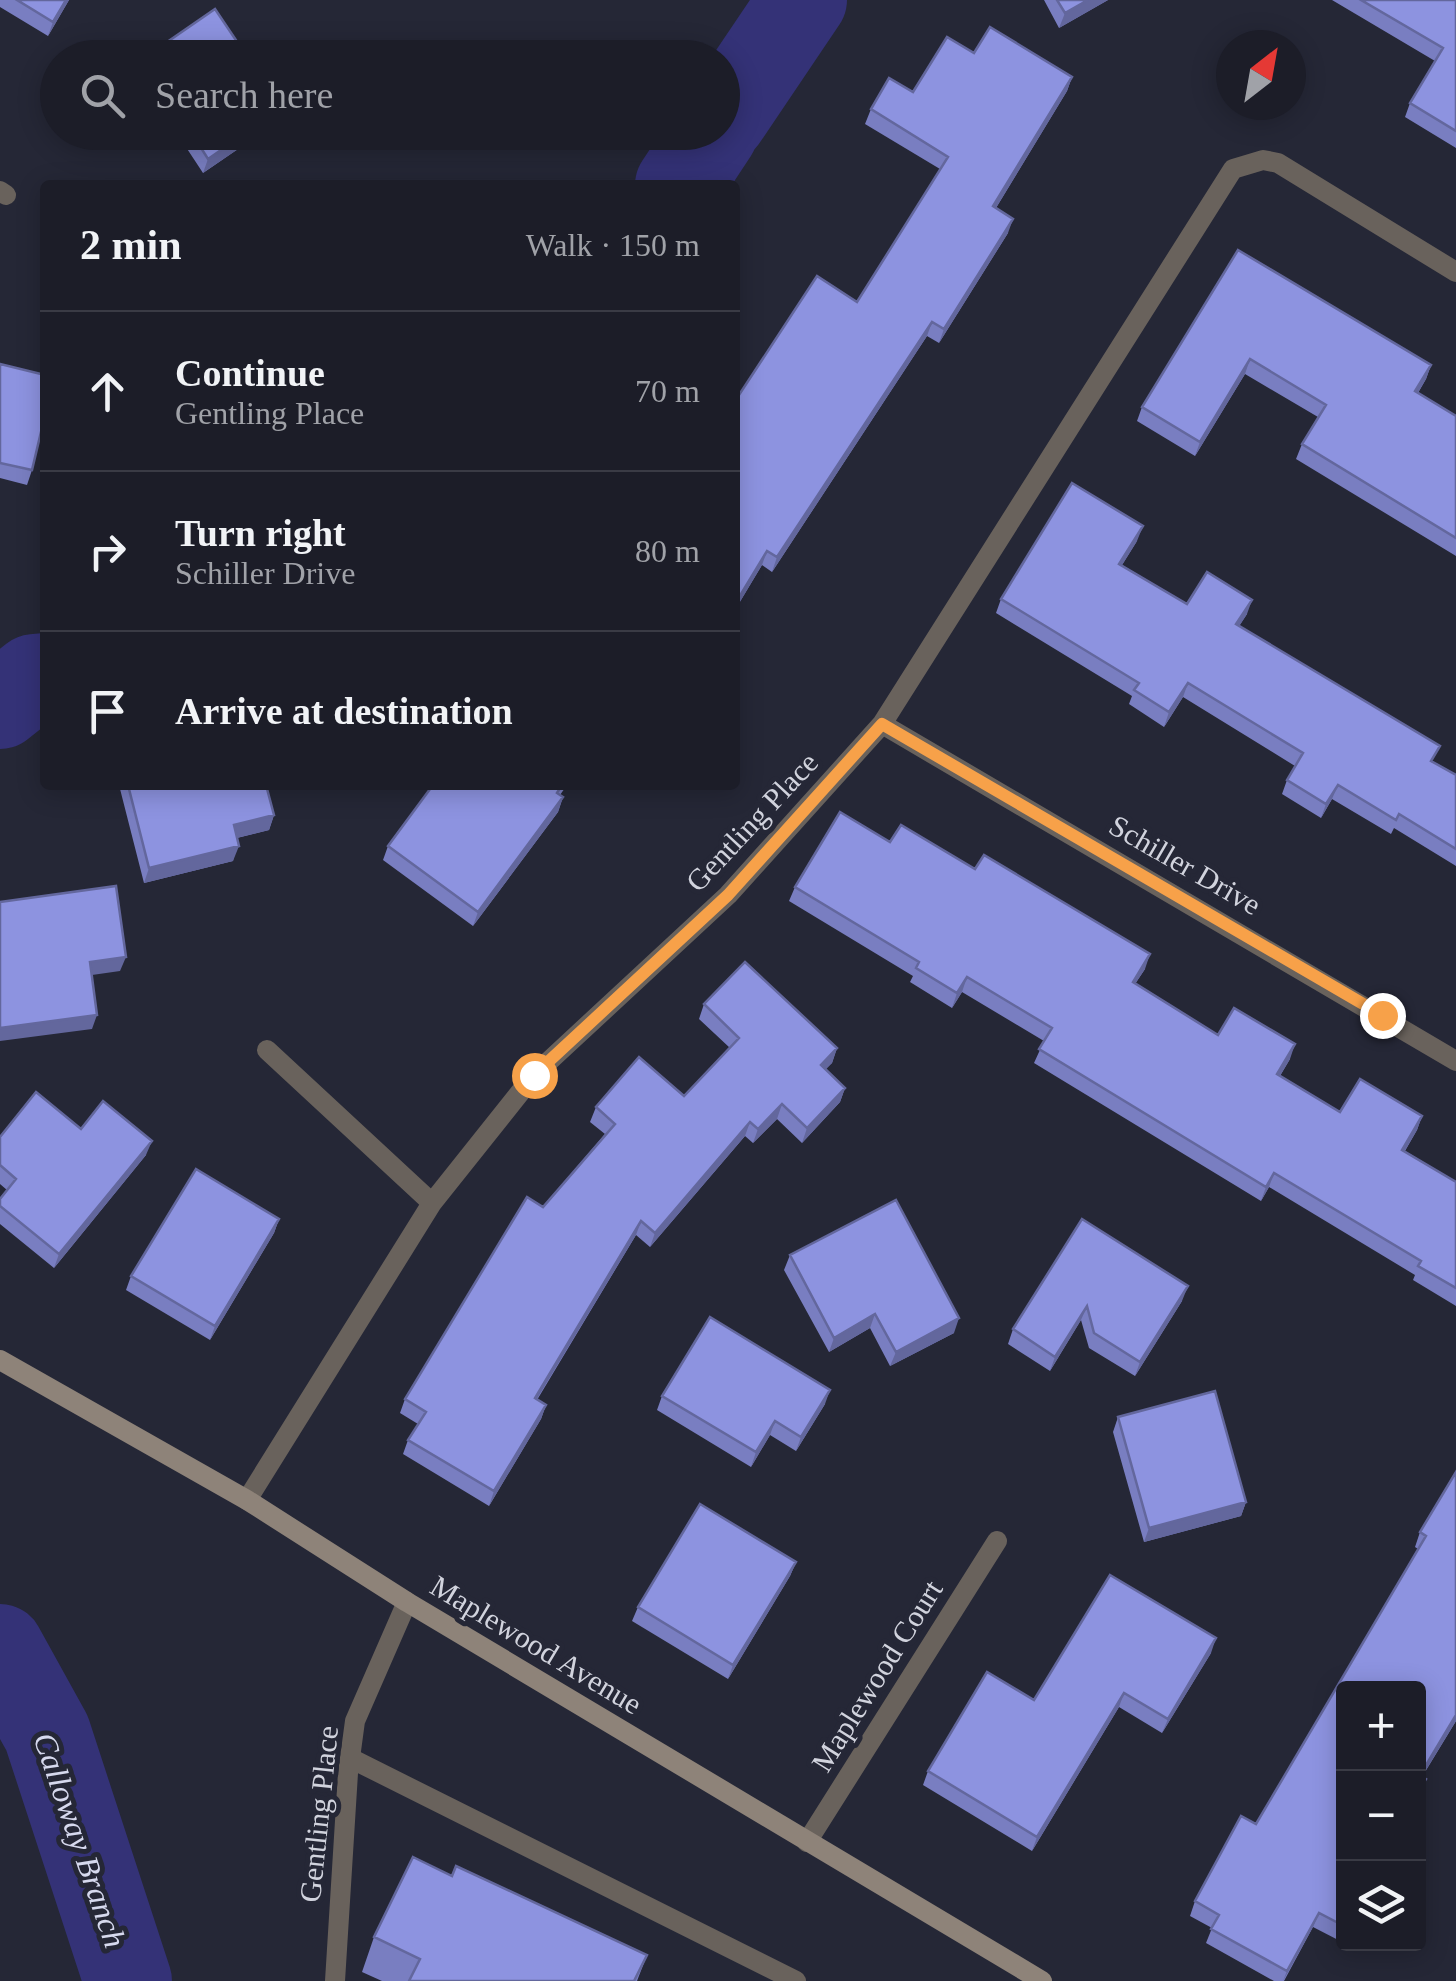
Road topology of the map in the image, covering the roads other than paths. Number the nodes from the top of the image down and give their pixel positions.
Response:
1 (1456, 272) edge
2 (882, 724) junction
3 (266, 1050) dead end
4 (1456, 1061) edge
5 (432, 1203) junction
6 (0, 1360) edge
7 (247, 1500) junction
8 (997, 1541) dead end
9 (408, 1602) junction
10 (350, 1758) junction
11 (807, 1842) junction
12 (335, 1981) edge
13 (796, 1981) edge
14 (1042, 1981) edge

1 - 2 street, Gentling Place
2 - 4 street, Schiller Drive
2 - 5 street, Gentling Place
3 - 5 street
5 - 7 street, Gentling Place
6 - 7 street, Maplewood Avenue
7 - 9 street, Maplewood Avenue
8 - 11 street, Maplewood Court
9 - 10 street, Gentling Place
9 - 11 street, Maplewood Avenue
10 - 12 street, Gentling Place
10 - 13 street
11 - 14 street, Maplewood Avenue

